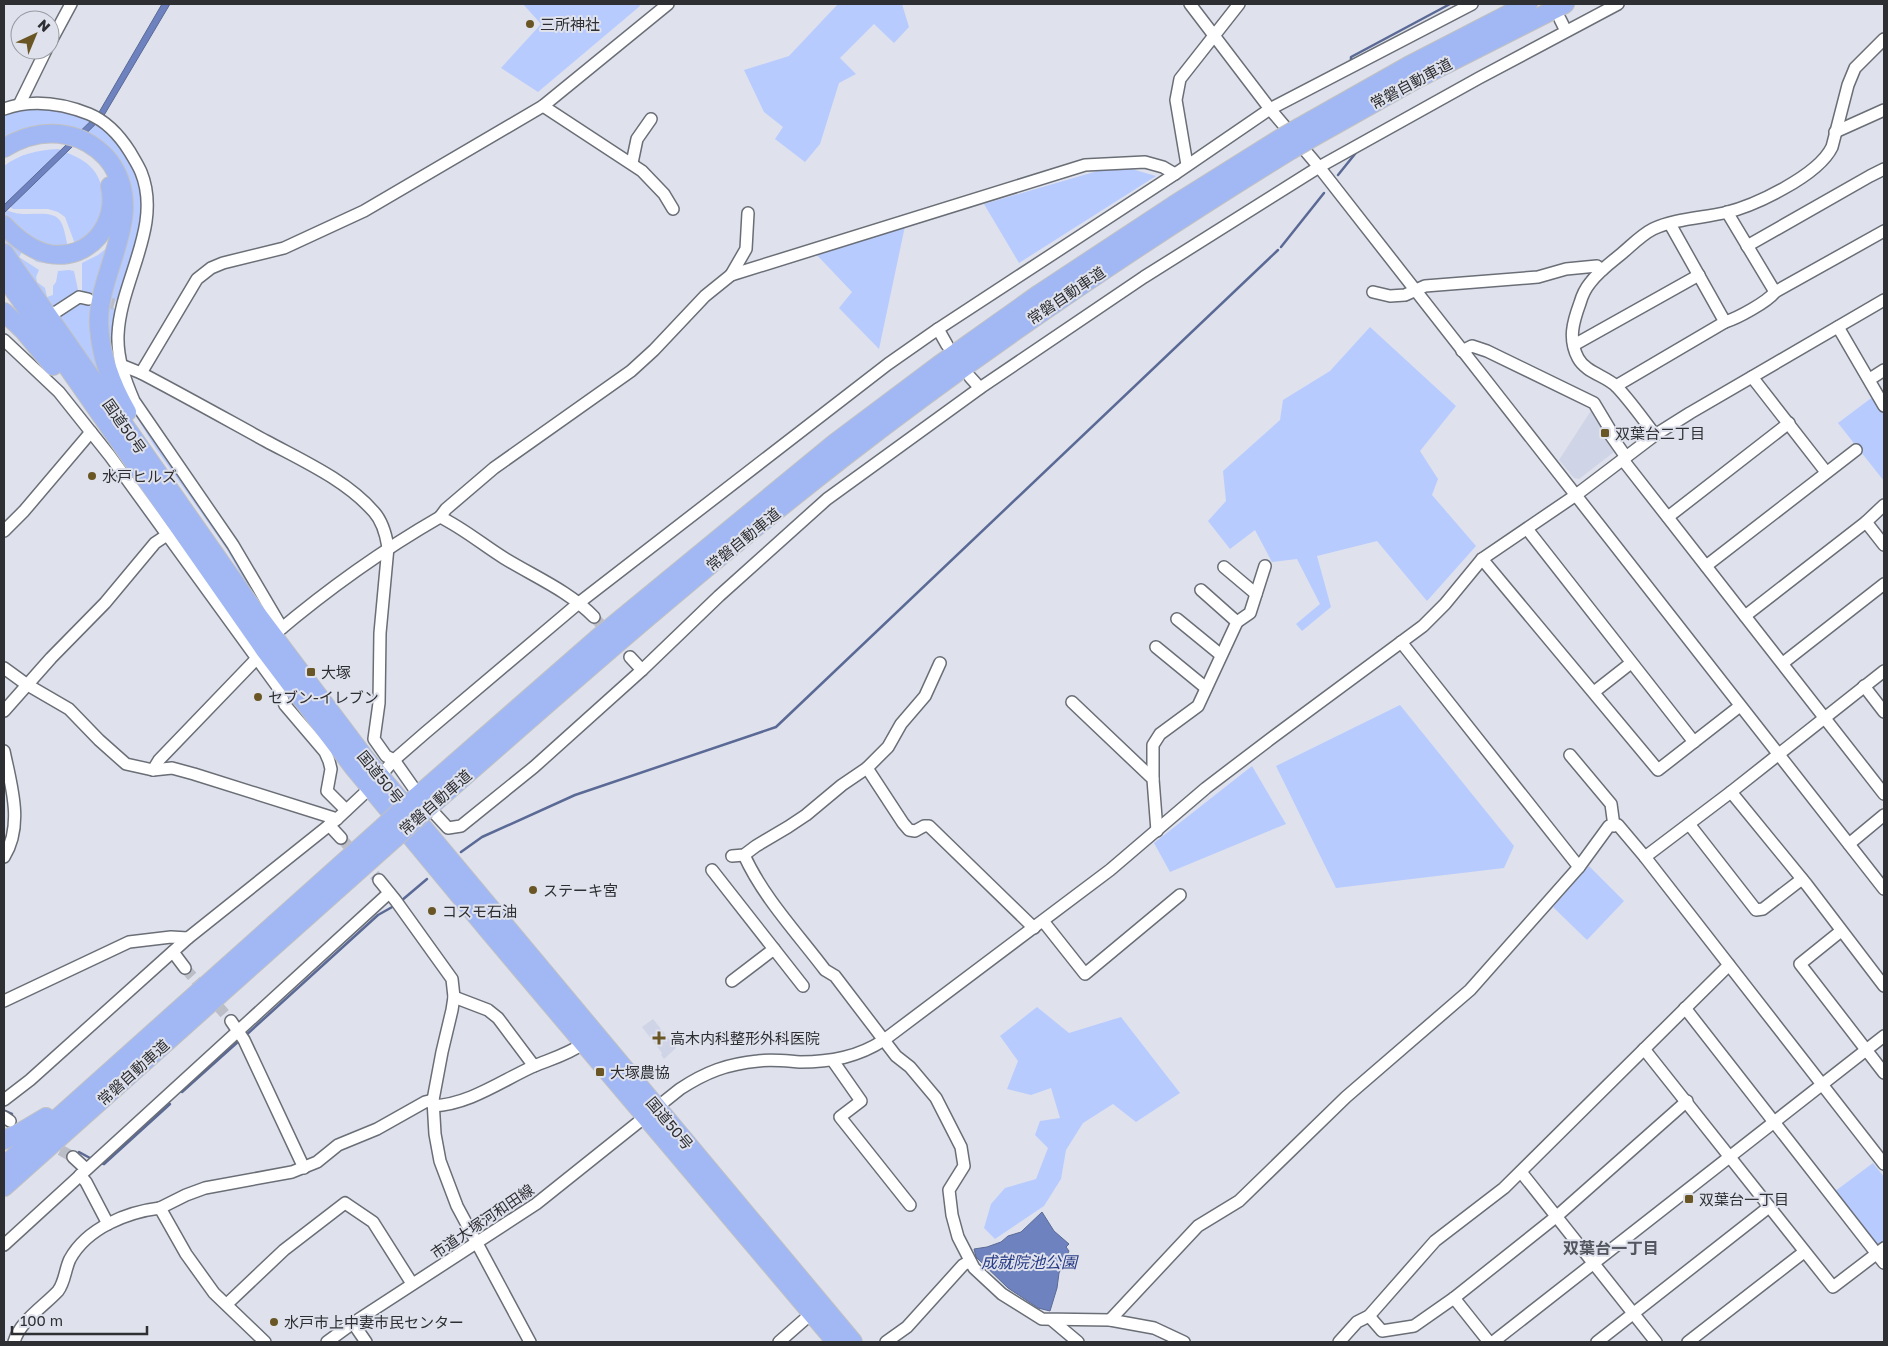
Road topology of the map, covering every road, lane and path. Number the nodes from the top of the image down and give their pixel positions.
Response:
1 (71, 4) edge
2 (668, 4) edge
3 (1239, 4) edge
4 (1472, 4) edge
5 (1528, 4) edge
6 (1618, 4) edge
7 (1194, 5) edge
8 (1563, 11) edge
9 (60, 24) edge
10 (1566, 31) junction
11 (1214, 35) junction
12 (1884, 39) edge
13 (41, 60) edge
14 (20, 103) junction
15 (543, 106) junction
16 (4, 109) edge
17 (1270, 109) junction
18 (1884, 110) edge
19 (651, 118) dead end
20 (1835, 132) junction
21 (1305, 133) junction
22 (4, 148) edge
23 (4, 159) edge
24 (632, 163) junction
25 (1187, 165) junction
26 (1319, 167) junction
27 (1884, 169) edge
28 (1175, 174) junction
29 (673, 209) dead end
30 (1727, 212) junction
31 (748, 213) dead end
32 (1670, 224) junction
33 (4, 225) edge
34 (1884, 231) edge
35 (1748, 246) junction
36 (4, 253) edge
37 (1602, 270) junction
38 (1699, 275) junction
39 (4, 276) edge
40 (731, 276) junction
41 (1416, 291) junction
42 (1372, 292) dead end
43 (1775, 292) junction
44 (88, 299) tunnel mouth
45 (1884, 300) edge
46 (4, 312) edge
47 (56, 312) dead end
48 (1725, 322) junction
49 (1838, 327) junction
50 (938, 329) junction
51 (20, 336) dead end
52 (6, 342) edge
53 (947, 345) dead end
54 (1574, 346) junction
55 (1462, 351) junction
56 (121, 365) junction
57 (1884, 370) edge
58 (141, 373) junction
59 (970, 376) dead end
60 (1752, 377) junction
61 (1870, 379) junction
62 (1616, 386) junction
63 (980, 388) junction
64 (1884, 406) edge
65 (1789, 423) junction
66 (90, 432) junction
67 (1655, 435) junction
68 (1856, 450) dead end
69 (130, 457) junction
70 (1624, 458) junction
71 (1826, 472) junction
72 (1576, 495) junction
73 (1884, 505) edge
74 (440, 517) junction
75 (1668, 517) junction
76 (1866, 522) junction
77 (1527, 529) junction
78 (4, 531) edge
79 (173, 531) junction
80 (1884, 545) edge
81 (388, 548) junction
82 (214, 554) junction
83 (1482, 560) junction
84 (1265, 566) dead end
85 (1706, 566) junction
86 (1224, 567) dead end
87 (1884, 584) edge
88 (1201, 590) dead end
89 (1256, 594) junction
90 (580, 602) junction
91 (1745, 616) junction
92 (594, 617) tunnel mouth
93 (1177, 619) dead end
94 (1237, 622) junction
95 (1401, 642) junction
96 (269, 643) junction
97 (1156, 647) dead end
98 (1221, 655) junction
99 (630, 657) tunnel mouth
100 (1631, 662) junction
101 (940, 663) dead end
102 (1783, 663) junction
103 (4, 668) edge
104 (642, 670) junction
105 (1884, 671) edge
106 (26, 684) junction
107 (1864, 686) junction
108 (1206, 688) junction
109 (1594, 692) junction
110 (1072, 702) dead end
111 (1740, 706) junction
112 (4, 711) edge
113 (1884, 712) edge
114 (1824, 718) junction
115 (1694, 742) junction
116 (4, 751) edge
117 (1779, 754) junction
118 (1570, 755) dead end
119 (394, 760) junction
120 (867, 768) junction
121 (153, 770) junction
122 (1153, 779) junction
123 (375, 782) junction
124 (1731, 792) junction
125 (1884, 794) edge
126 (422, 803) junction
127 (346, 810) junction
128 (1884, 815) edge
129 (333, 822) junction
130 (1690, 824) junction
131 (1614, 826) junction
132 (1157, 831) junction
133 (389, 833) junction
134 (341, 838) tunnel mouth
135 (1849, 844) junction
136 (4, 857) edge
137 (1645, 857) junction
138 (1579, 867) junction
139 (712, 870) dead end
140 (1802, 879) junction
141 (379, 880) tunnel mouth
142 (1884, 889) edge
143 (389, 893) junction
144 (1180, 895) dead end
145 (1038, 924) junction
146 (1841, 931) junction
147 (188, 938) junction
148 (774, 949) junction
149 (173, 952) junction
150 (238, 957) junction
151 (1729, 966) junction
152 (185, 968) tunnel mouth
153 (732, 981) dead end
154 (803, 986) dead end
155 (1884, 986) edge
156 (454, 997) junction
157 (4, 1001) edge
158 (1686, 1008) junction
159 (235, 1025) junction
160 (1884, 1036) edge
161 (884, 1040) junction
162 (584, 1043) junction
163 (1644, 1049) junction
164 (1866, 1050) junction
165 (833, 1060) junction
166 (534, 1066) junction
167 (1884, 1073) edge
168 (1822, 1085) junction
169 (4, 1100) edge
170 (1687, 1101) junction
171 (433, 1103) junction
172 (94, 1108) junction
173 (651, 1112) junction
174 (1775, 1122) junction
175 (4, 1140) edge
176 (73, 1157) tunnel mouth
177 (1730, 1157) junction
178 (1884, 1164) edge
179 (4, 1166) edge
180 (304, 1168) junction
181 (83, 1172) junction
182 (1521, 1172) junction
183 (4, 1187) edge
184 (4, 1197) edge
185 (910, 1206) dead end
186 (1769, 1207) junction
187 (160, 1208) junction
188 (1557, 1216) junction
189 (108, 1224) junction
190 (477, 1244) junction
191 (4, 1245) edge
192 (1880, 1251) edge
193 (1804, 1252) junction
194 (970, 1261) junction
195 (1594, 1263) junction
196 (1884, 1263) edge
197 (411, 1282) dead end
198 (1454, 1298) junction
199 (227, 1304) junction
200 (812, 1313) junction
201 (1633, 1314) junction
202 (1369, 1316) junction
203 (1110, 1320) junction
204 (1053, 1321) junction
205 (353, 1323) junction
206 (14, 1342) edge
207 (266, 1342) edge
208 (327, 1342) edge
209 (366, 1342) edge
210 (530, 1342) edge
211 (779, 1342) edge
212 (836, 1342) edge
213 (853, 1342) edge
214 (886, 1342) edge
215 (1078, 1342) edge
216 (1184, 1342) edge
217 (1339, 1342) edge
218 (1491, 1342) edge
219 (1597, 1342) edge
220 (1656, 1342) edge
221 (1688, 1342) edge

1 - 9 street
2 - 15 street
3 - 11 street
4 - 17 street
5 - 21 highway, 常磐自動車道
6 - 10 street
7 - 11 street
8 - 10 street
8 - 21 highway, 常磐自動車道
10 - 26 street
11 - 17 street
11 - 25 street
12 - 20 street
13 - 14 street
14 - 16 street
14 - 56 street
15 - 24 street
15 - 58 street
17 - 25 street
17 - 26 street
18 - 20 street
19 - 24 street
20 - 30 street
21 - 126 highway, 常磐自動車道, bridge
22 - 82 highway
23 - 33 highway
24 - 29 street
25 - 28 street
26 - 41 street
26 - 63 street
27 - 35 street
28 - 40 street
28 - 50 street
30 - 32 street
30 - 35 street
31 - 40 street
32 - 37 street
32 - 38 street
34 - 43 street
35 - 43 street
36 - 82 highway, 国道50号
37 - 41 street
37 - 54 street
38 - 48 street
38 - 54 street
39 - 69 highway, 国道50号
40 - 74 street
41 - 42 street
41 - 55 street
43 - 48 street
44 - 47 street
45 - 49 street, 市道大塚河和田線
46 - 69 highway
48 - 62 street
49 - 60 street, 市道大塚河和田線
49 - 61 street
50 - 53 street
50 - 90 street
51 - 52 street
52 - 66 street
54 - 62 street
55 - 70 street
55 - 72 street
56 - 58 street
56 - 96 street
57 - 61 street
58 - 81 street
59 - 63 street
60 - 65 street
60 - 67 street, 市道大塚河和田線
61 - 64 street
62 - 67 street
63 - 104 street
65 - 71 street
65 - 75 street
66 - 78 street
66 - 79 street
67 - 70 street, 市道大塚河和田線
68 - 71 street
69 - 79 highway, 国道50号
70 - 72 street, 市道大塚河和田線
70 - 75 street
71 - 85 street
72 - 77 street, 市道大塚河和田線
72 - 111 street
73 - 76 street
74 - 81 street
74 - 90 street
75 - 85 street
76 - 80 street
76 - 91 street
77 - 83 street, 市道大塚河和田線
77 - 100 street
79 - 96 highway, 国道50号
79 - 106 street
81 - 96 street
81 - 119 street
82 - 96 highway, 国道50号
83 - 95 street, 市道大塚河和田線
83 - 109 street
84 - 89 street
85 - 91 street
86 - 89 street
87 - 102 street
88 - 94 street
89 - 94 street
90 - 92 street
90 - 119 street
91 - 102 street
93 - 98 street
94 - 98 street
95 - 132 street, 市道大塚河和田線
95 - 138 street
96 - 121 street
96 - 123 highway, 国道50号
96 - 127 street
97 - 108 street
98 - 108 street
99 - 104 street
100 - 109 street
100 - 115 street
101 - 120 street
102 - 114 street
103 - 106 street
104 - 126 street
105 - 107 street
106 - 112 street
106 - 121 street
107 - 113 street
107 - 114 street
108 - 122 street
109 - 115 street
110 - 122 street
111 - 115 street
111 - 117 street
114 - 117 street
114 - 125 street
116 - 136 street
117 - 124 street
117 - 135 street
118 - 131 street
119 - 123 street
119 - 126 street
120 - 145 street
120 - 161 street
121 - 129 street
122 - 132 street
123 - 127 street
123 - 162 highway, 国道50号
123 - 173 highway, 国道50号
124 - 130 street
124 - 140 street
126 - 133 highway, 常磐自動車道, bridge
127 - 129 street
128 - 135 street
129 - 134 street
129 - 147 street
130 - 137 street
130 - 140 street
131 - 137 street
131 - 138 street
132 - 145 street, 市道大塚河和田線
133 - 150 highway, 常磐自動車道
133 - 172 highway, 常磐自動車道
135 - 142 street
137 - 151 street
138 - 203 street
139 - 148 street
140 - 146 street
141 - 143 street
143 - 156 street
143 - 159 street
144 - 145 street
145 - 161 street, 市道大塚河和田線
146 - 155 street
146 - 164 street
147 - 149 street
147 - 157 street
148 - 153 street
148 - 154 street
149 - 152 street
149 - 169 street
150 - 175 highway
150 - 179 highway, 常磐自動車道
151 - 158 street
151 - 168 street
156 - 166 street
156 - 171 street
158 - 163 street
158 - 174 street
159 - 180 street
159 - 181 street
160 - 164 street
161 - 165 street, 市道大塚河和田線
161 - 194 street
162 - 166 street
162 - 173 highway, 国道50号
163 - 170 street
163 - 182 street
164 - 167 street
164 - 168 street
165 - 173 street, 市道大塚河和田線
165 - 185 street
166 - 171 street
168 - 174 street
168 - 178 street
170 - 177 street
170 - 188 street
171 - 180 street
171 - 190 street
172 - 183 highway, 常磐自動車道
172 - 184 highway
173 - 190 street, 市道大塚河和田線
173 - 200 highway, 国道50号
173 - 213 highway, 国道50号
174 - 177 street
174 - 192 street
176 - 181 street
177 - 186 street
177 - 195 street
180 - 187 street
181 - 189 street
181 - 191 street
182 - 188 street
182 - 202 street
186 - 193 street
186 - 201 street
187 - 189 street
187 - 199 street
188 - 195 street
188 - 198 street
189 - 206 street
190 - 205 street, 市道大塚河和田線
190 - 210 street
192 - 193 street
192 - 196 street
193 - 221 street
194 - 204 street
194 - 214 street
195 - 201 street
195 - 218 street
197 - 199 street
198 - 202 street
198 - 218 street
199 - 207 street
200 - 211 street
200 - 212 highway, 国道50号
201 - 219 street
201 - 220 street
202 - 217 street
203 - 204 street
203 - 216 street
204 - 215 street
205 - 208 street, 市道大塚河和田線
205 - 209 street

